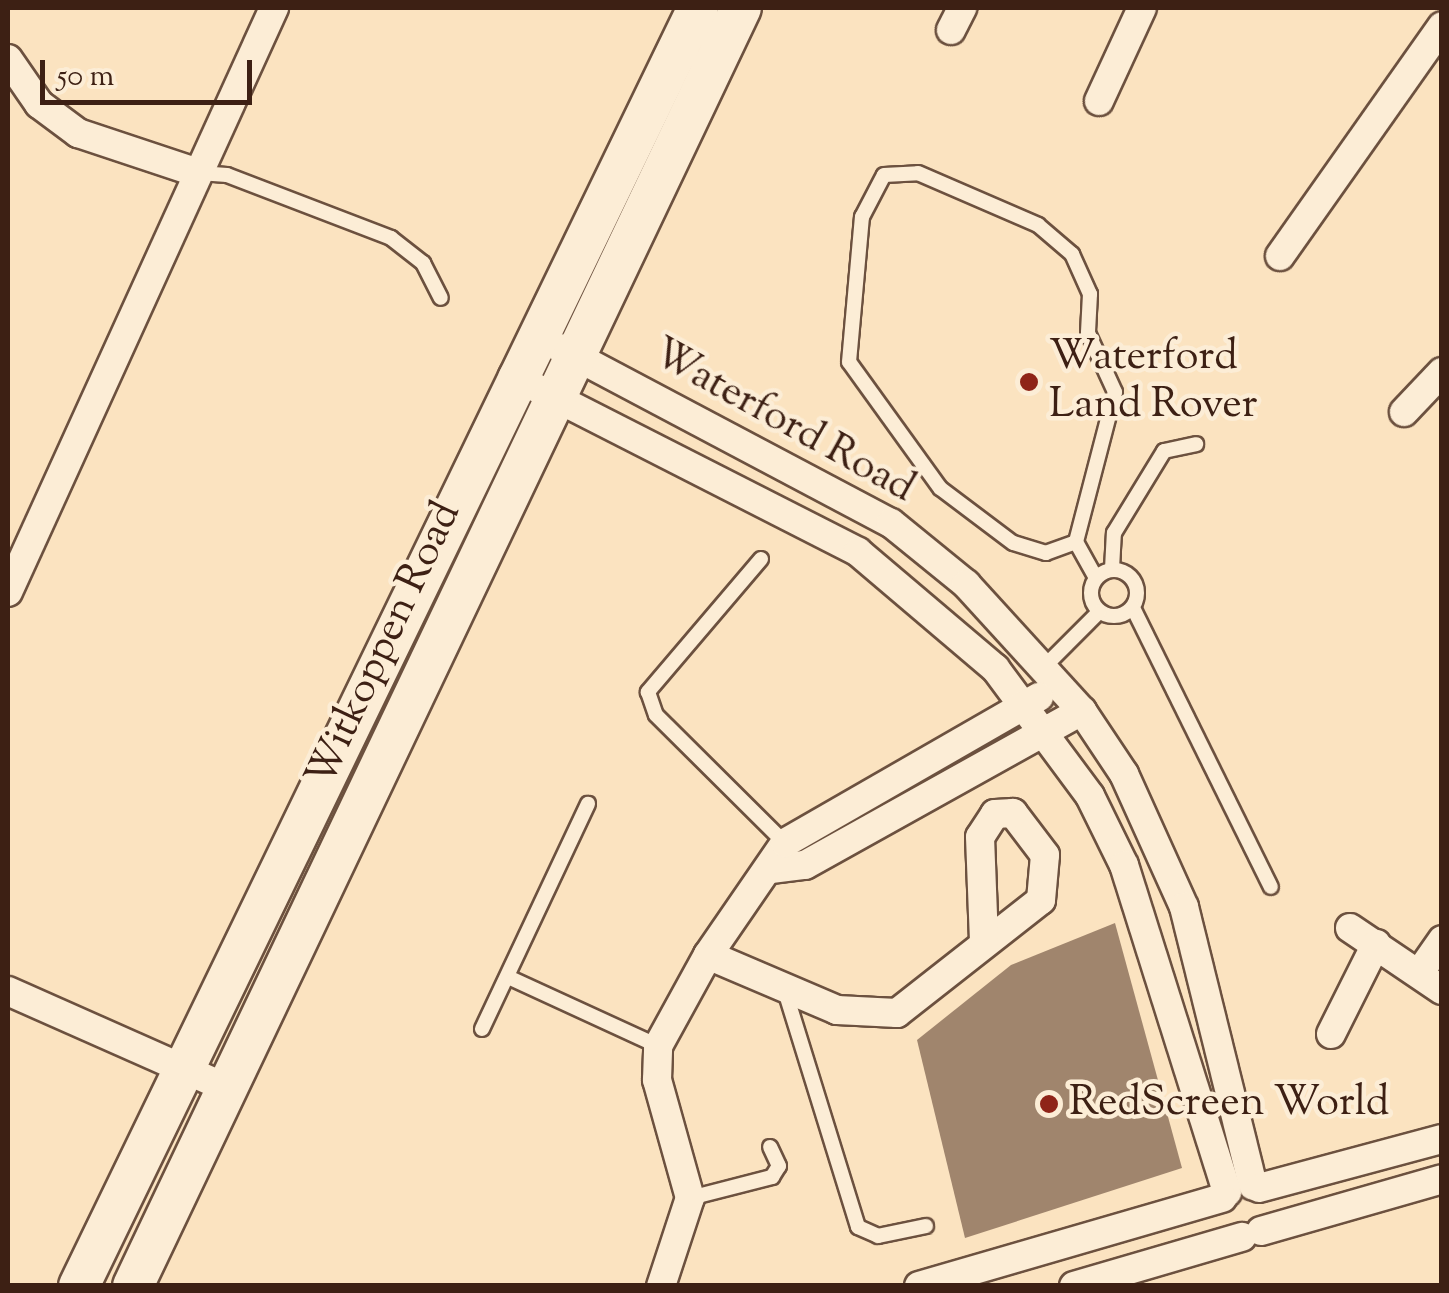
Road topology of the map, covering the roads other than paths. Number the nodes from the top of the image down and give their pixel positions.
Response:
1 (274, 8) edge
2 (698, 8) edge
3 (741, 8) edge
4 (1139, 9) edge
5 (1442, 26) edge
6 (8, 59) edge
7 (1099, 102) dead end
8 (198, 173) junction
9 (1280, 256) dead end
10 (442, 298) dead end
11 (532, 335) junction
12 (572, 354) junction
13 (1442, 372) edge
14 (513, 376) junction
15 (553, 395) junction
16 (1404, 412) dead end
17 (1196, 444) dead end
18 (1076, 542) junction
19 (16, 549) edge
20 (761, 560) dead end
21 (1112, 569) junction
22 (1096, 578) junction
23 (8, 592) edge
24 (1133, 608) junction
25 (1099, 612) junction
26 (1052, 676) junction
27 (1025, 704) junction
28 (1082, 711) junction
29 (1046, 732) junction
30 (588, 804) dead end
31 (785, 843) junction
32 (771, 869) junction
33 (1271, 888) dead end
34 (1350, 928) dead end
35 (1442, 940) edge
36 (984, 942) dead end
37 (1376, 944) junction
38 (708, 955) junction
39 (508, 978) junction
40 (1205, 978) junction
41 (1431, 981) edge
42 (1169, 988) junction
43 (784, 990) junction
44 (8, 991) edge
45 (482, 1028) dead end
46 (1330, 1034) dead end
47 (658, 1046) junction
48 (182, 1067) junction
49 (225, 1087) junction
50 (1433, 1141) edge
51 (770, 1147) dead end
52 (1438, 1180) edge
53 (1240, 1191) junction
54 (690, 1198) junction
55 (926, 1226) dead end
56 (1251, 1234) junction
57 (1080, 1237) junction
58 (667, 1282) edge
59 (1083, 1282) edge
60 (79, 1286) edge
61 (133, 1286) edge
62 (919, 1286) edge

1 - 8 street
2 - 11 main road, Witkoppen Road
3 - 12 main road, Witkoppen Road
4 - 7 street
5 - 9 street
6 - 8 street
8 - 10 lane
8 - 19 street
11 - 12 street, Waterford Road
11 - 14 main road, Witkoppen Road
12 - 15 main road, Witkoppen Road
12 - 26 street, Waterford Road
13 - 16 street
14 - 15 street, Waterford Road
14 - 48 main road, Witkoppen Road
15 - 27 street, Waterford Road
15 - 49 main road, Witkoppen Road
17 - 21 lane
18 - 18 lane
18 - 22 lane
19 - 23 street
20 - 31 lane
21 - 22 lane
21 - 24 lane
22 - 25 lane
24 - 25 lane
24 - 33 lane
25 - 26 lane
26 - 27 street
26 - 28 street, Waterford Road
27 - 29 street, Waterford Road
27 - 31 street
28 - 29 street
28 - 40 street, Waterford Road
29 - 32 street
29 - 42 street, Waterford Road
30 - 39 lane
31 - 32 street
32 - 38 street
34 - 37 street
35 - 41 street
36 - 43 street
37 - 41 street
37 - 46 street
38 - 43 street
38 - 47 street
39 - 45 lane
39 - 47 lane
40 - 42 street
40 - 53 street, Waterford Road
42 - 53 street, Waterford Road
43 - 55 lane
44 - 48 street
47 - 54 street
48 - 49 street
48 - 60 main road, Witkoppen Road
49 - 61 main road, Witkoppen Road
50 - 52 street
50 - 53 street
51 - 54 lane
52 - 56 street
53 - 56 street
53 - 56 street
53 - 57 street
54 - 58 street
56 - 59 street
57 - 59 street
57 - 62 street

